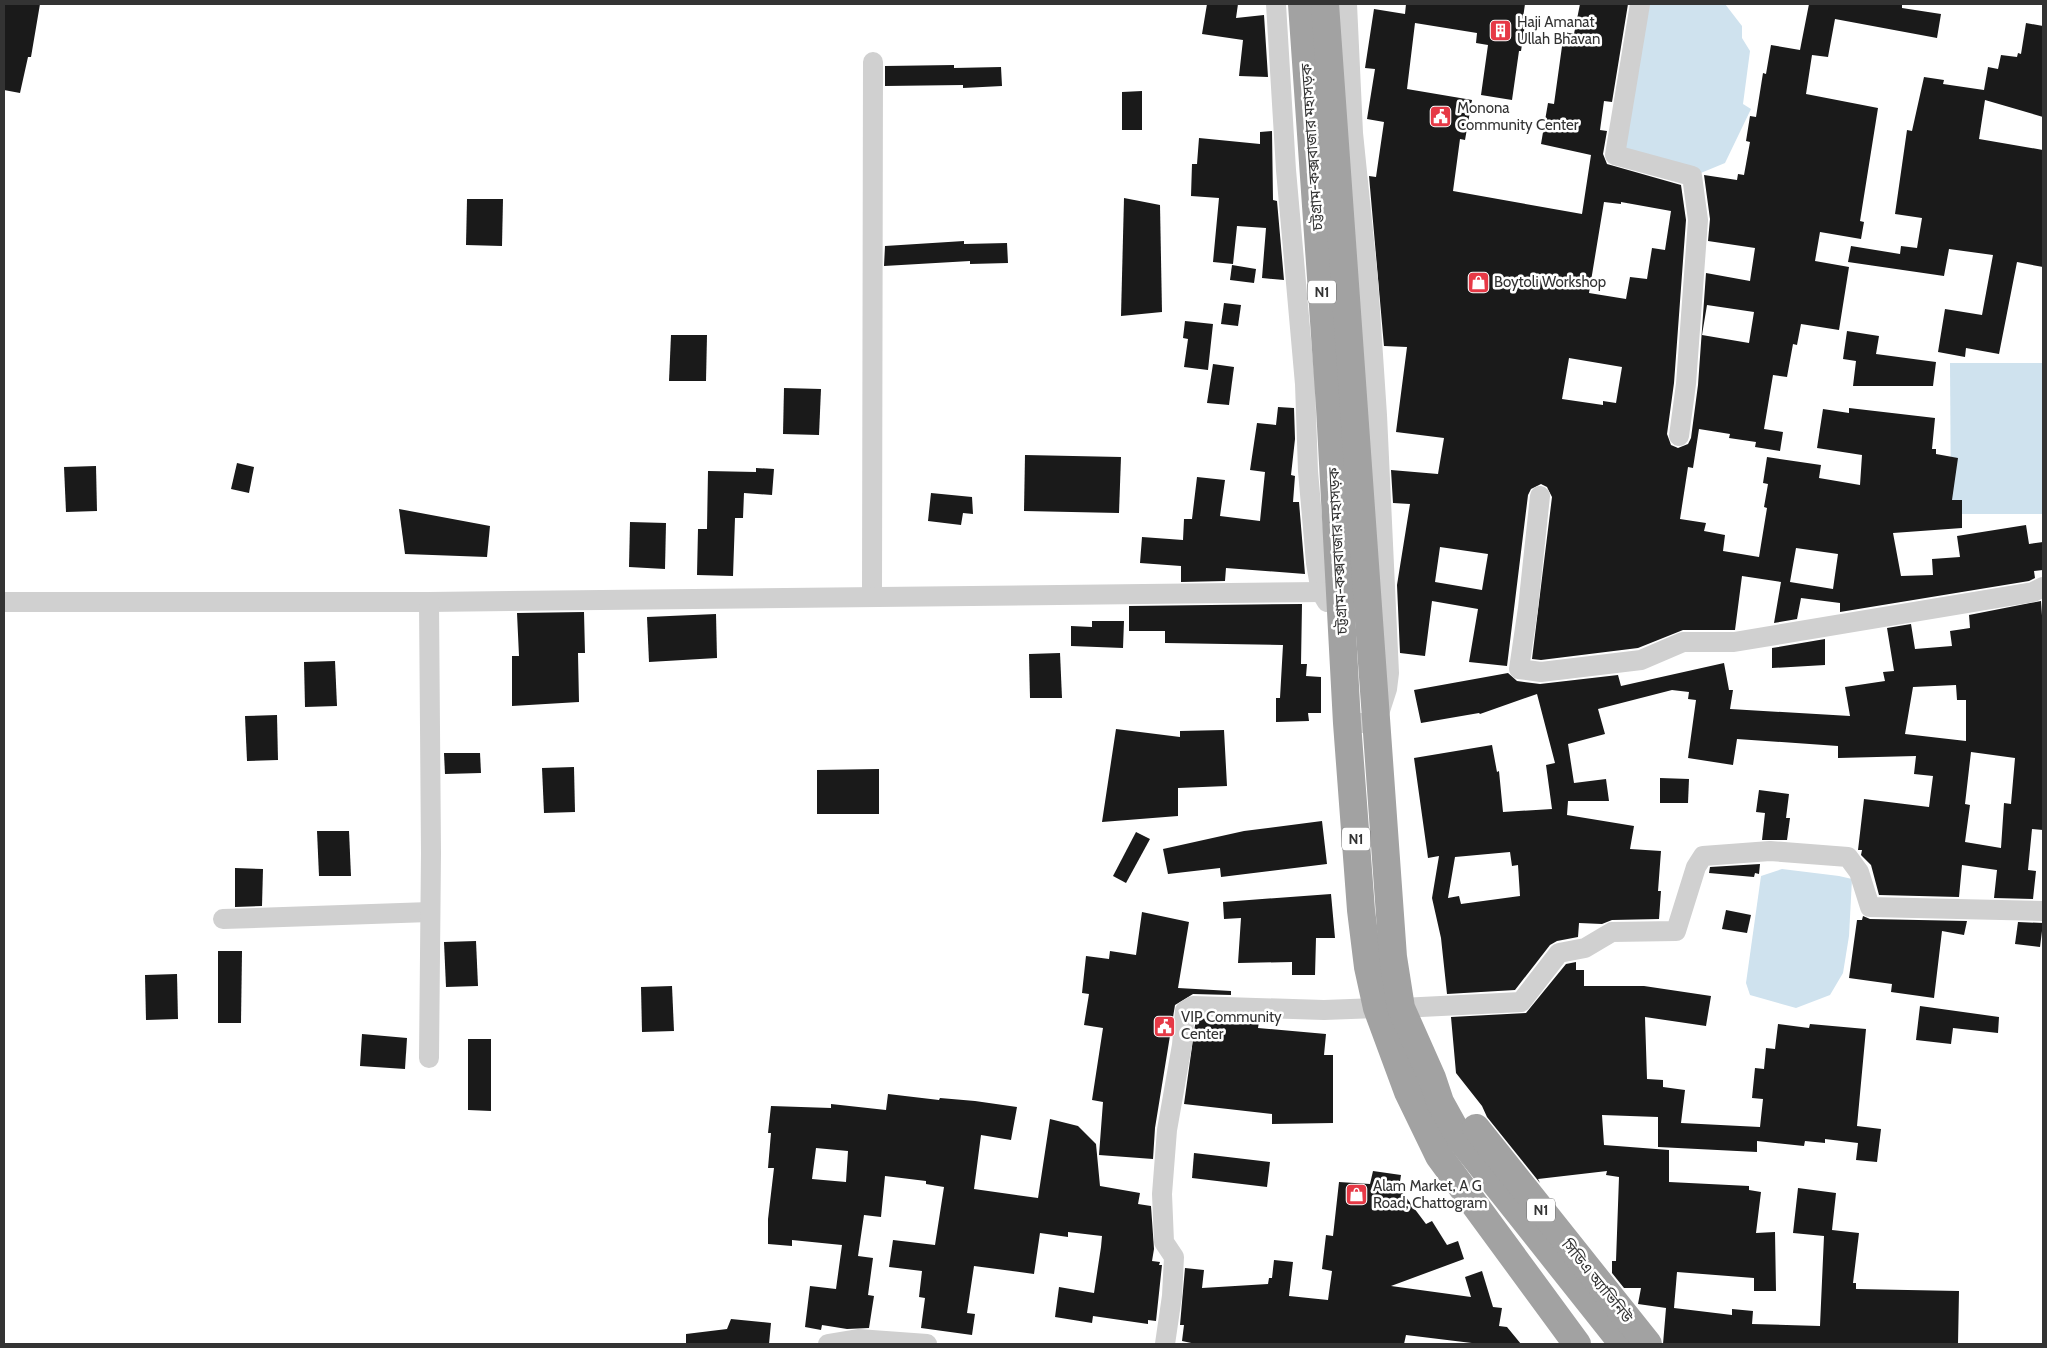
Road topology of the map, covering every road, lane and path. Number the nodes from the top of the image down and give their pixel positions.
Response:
1 (1276, 4) edge
2 (1302, 4) edge
3 (1325, 4) edge
4 (1347, 4) edge
5 (1640, 4) edge
6 (873, 62) dead end
7 (1679, 436) dead end
8 (1540, 496) dead end
9 (2043, 588) edge
10 (1321, 592) junction
11 (872, 597) junction
12 (4, 602) edge
13 (429, 602) junction
14 (1342, 628) junction
15 (1347, 723) junction
16 (1376, 723) junction
17 (2043, 911) edge
18 (430, 912) junction
19 (223, 919) dead end
20 (1389, 1008) junction
21 (429, 1058) dead end
22 (1432, 1078) junction
23 (1408, 1092) junction
24 (1454, 1145) junction
25 (828, 1344) edge
26 (927, 1344) edge
27 (1165, 1344) edge
28 (1577, 1344) edge
29 (1598, 1344) edge
30 (1623, 1344) edge
31 (1648, 1344) edge

1 - 10 street
2 - 14 highway, চট্টগ্রাম-কক্সবাজার মহাসড়ক / N1
3 - 16 highway, চট্টগ্রাম-কক্সবাজার মহাসড়ক / N1
4 - 16 street
5 - 7 street
6 - 11 street
8 - 9 street
10 - 11 street
10 - 14 street
11 - 13 street
12 - 13 street
13 - 18 street
14 - 15 highway, চট্টগ্রাম-কক্সবাজার মহাসড়ক / N1
15 - 16 street
15 - 20 highway, চট্টগ্রাম-কক্সবাজার মহাসড়ক / N1
16 - 20 highway, চট্টগ্রাম-কক্সবাজার মহাসড়ক / N1
17 - 20 street
18 - 19 street
18 - 21 street
20 - 22 highway, চট্টগ্রাম-কক্সবাজার মহাসড়ক / N1
20 - 23 highway, চট্টগ্রাম-কক্সবাজার মহাসড়ক / N1
20 - 27 street
22 - 24 highway
22 - 31 highway, সিডিএ অ্যাভিনিউ / N1
23 - 24 highway
23 - 28 highway, N1
24 - 29 highway, N1
24 - 30 highway, N1
25 - 26 street

